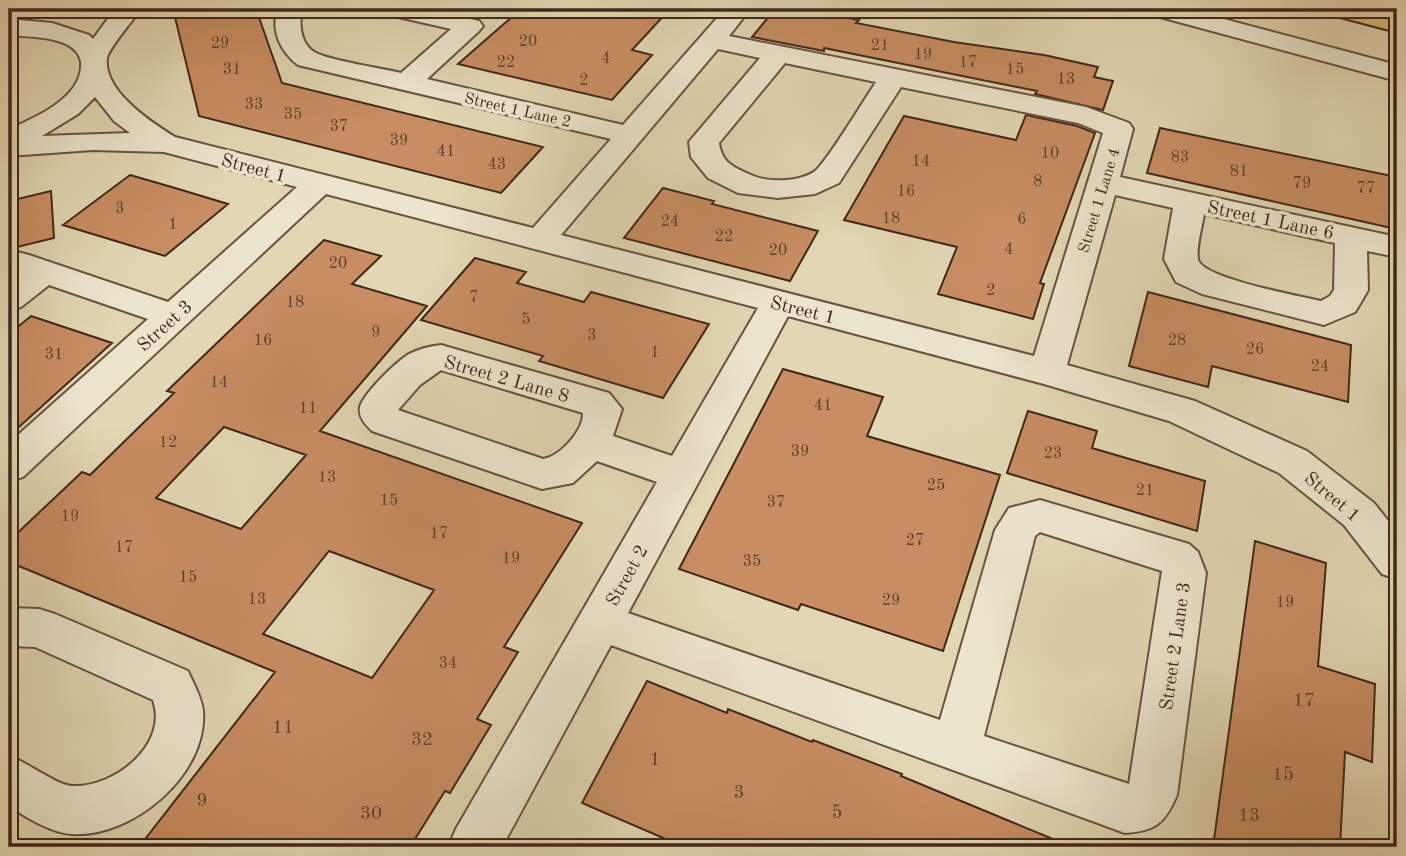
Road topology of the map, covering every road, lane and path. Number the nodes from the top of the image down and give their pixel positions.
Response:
1 (57, 9) edge
2 (128, 9) edge
3 (291, 9) edge
4 (394, 9) edge
5 (738, 9) edge
6 (1158, 9) edge
7 (1338, 9) edge
8 (9, 21) edge
9 (1397, 24) edge
10 (9, 27) edge
11 (711, 40) junction
12 (778, 54) junction
13 (96, 65) junction
14 (1397, 73) edge
15 (893, 77) junction
16 (407, 82) junction
17 (629, 135) junction
18 (9, 139) edge
19 (165, 143) junction
20 (9, 147) edge
21 (1103, 183) junction
22 (319, 184) junction
23 (1190, 202) junction
24 (1351, 237) junction
25 (539, 241) junction
26 (1397, 247) edge
27 (9, 264) edge
28 (44, 272) junction
29 (9, 299) edge
30 (778, 303) junction
31 (174, 316) junction
32 (1047, 372) junction
33 (589, 443) junction
34 (9, 466) edge
35 (682, 475) junction
36 (1397, 562) edge
37 (600, 622) junction
38 (9, 627) edge
39 (956, 748) junction
40 (9, 779) edge
41 (474, 847) edge

1 - 8 street
2 - 13 street
3 - 16 street, Street 1 Lane 2
4 - 16 street
5 - 11 street
6 - 14 street
7 - 9 main road
10 - 13 street
11 - 12 street, Street 1 Lane 4
11 - 17 street
12 - 15 street, Street 1 Lane 4
12 - 15 street
13 - 18 street
13 - 19 street, Street 1
15 - 21 street, Street 1 Lane 4
16 - 17 street, Street 1 Lane 2
17 - 25 street
19 - 20 street, Street 1
19 - 22 street, Street 1
21 - 23 street, Street 1 Lane 6
21 - 32 street, Street 1 Lane 4
22 - 25 street, Street 1
22 - 31 street, Street 3
23 - 24 street, Street 1 Lane 6
23 - 24 street, Street 1 Lane 6
24 - 26 street, Street 1 Lane 6
25 - 30 street, Street 1
27 - 28 street
28 - 29 street
28 - 31 street
30 - 32 street, Street 1
30 - 35 street, Street 2
31 - 34 street, Street 3
32 - 36 street, Street 1
33 - 33 street, Street 2 Lane 8
33 - 35 street
35 - 37 street, Street 2
37 - 39 street, Street 2 Lane 3
37 - 41 street, Street 2
38 - 40 street
39 - 39 street, Street 2 Lane 3

